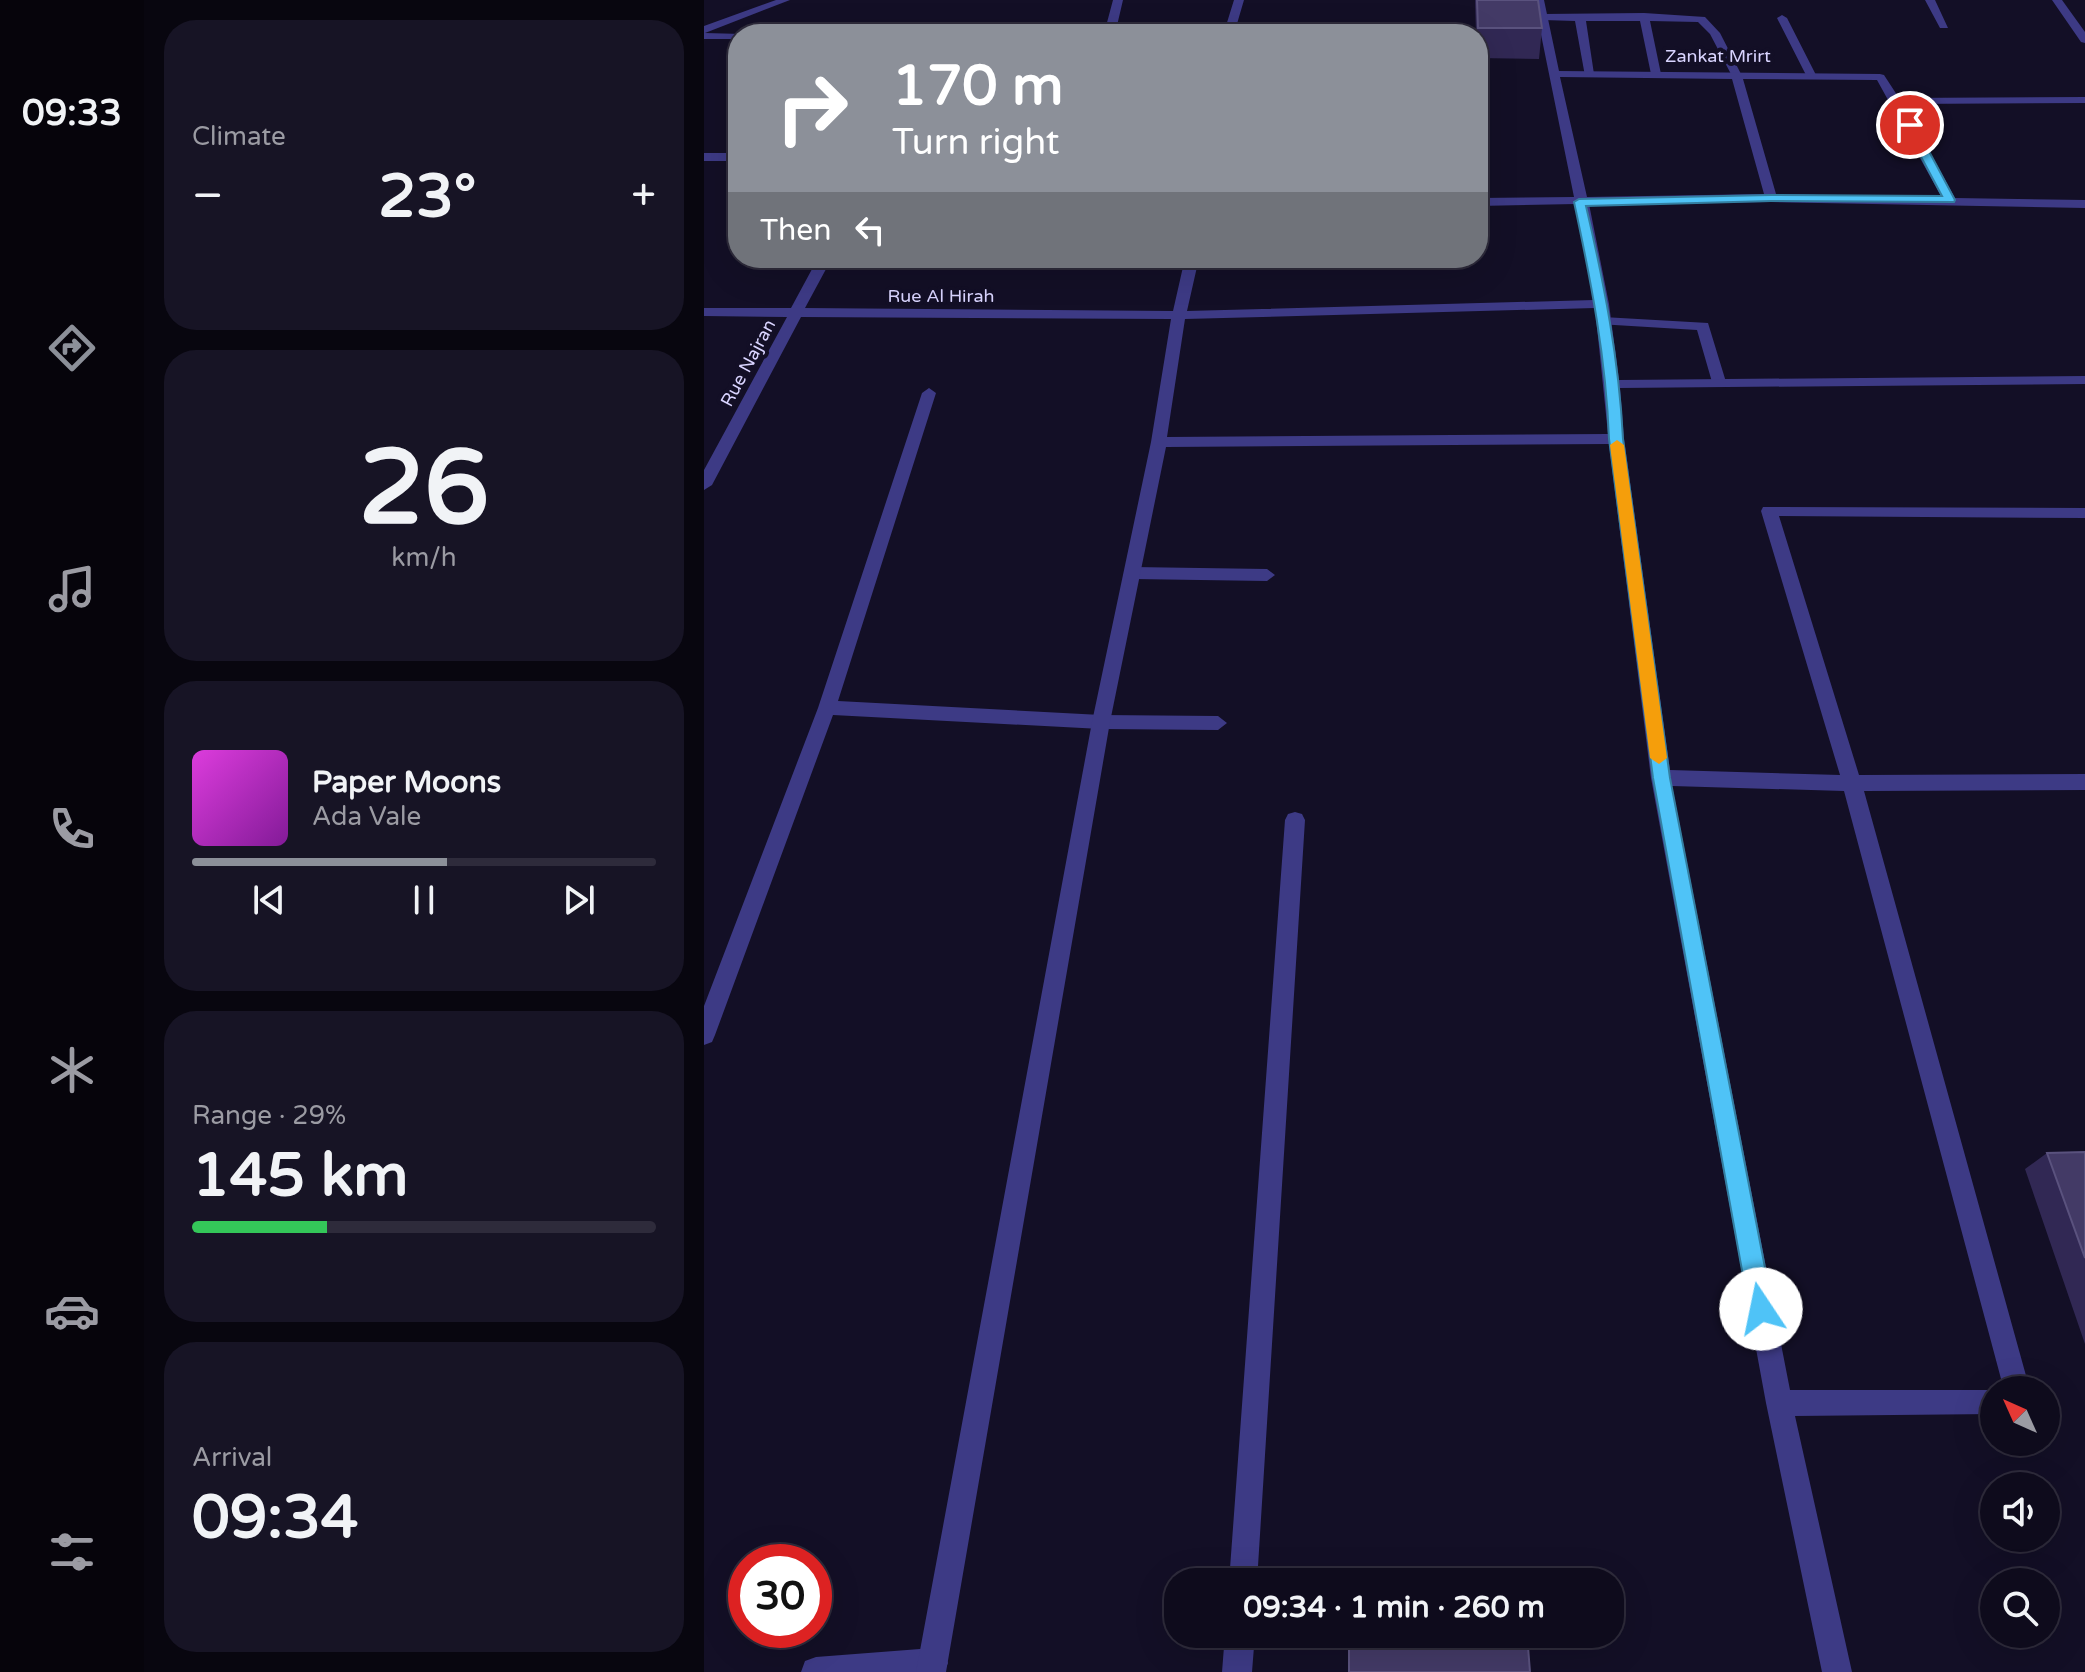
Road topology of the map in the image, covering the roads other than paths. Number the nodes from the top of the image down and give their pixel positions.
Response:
1 (785, 0) edge
2 (1118, 0) edge
3 (1239, 0) edge
4 (1930, 0) edge
5 (2057, 0) edge
6 (1541, 9) edge
7 (1644, 16) junction
8 (1580, 17) junction
9 (1782, 18) dead end
10 (1112, 24) edge
11 (1232, 24) edge
12 (1944, 26) dead end
13 (704, 30) edge
14 (704, 36) edge
15 (728, 36) edge
16 (2085, 40) edge
17 (1554, 74) junction
18 (1589, 74) junction
19 (1656, 74) junction
20 (1736, 74) junction
21 (1811, 75) junction
22 (2085, 100) edge
23 (1896, 101) junction
24 (704, 157) edge
25 (728, 157) edge
26 (1771, 198) junction
27 (1950, 200) junction
28 (1488, 202) edge
29 (1579, 202) junction
30 (2085, 204) edge
31 (820, 268) edge
32 (1190, 268) edge
33 (704, 312) edge
34 (795, 313) junction
35 (1602, 313) junction
36 (1179, 315) junction
37 (2085, 380) edge
38 (1719, 382) junction
39 (1614, 384) junction
40 (929, 393) dead end
41 (1616, 439) junction
42 (1159, 442) junction
43 (704, 485) edge
44 (2085, 513) edge
45 (1133, 573) junction
46 (1267, 575) dead end
47 (827, 708) junction
48 (1101, 722) junction
49 (1218, 723) dead end
50 (1661, 778) junction
51 (1852, 783) junction
52 (2085, 783) edge
53 (1295, 820) dead end
54 (704, 1035) edge
55 (2013, 1376) edge
56 (1980, 1401) edge
57 (1779, 1403) junction
58 (1244, 1568) edge
59 (1239, 1648) edge
60 (932, 1668) edge
61 (816, 1672) edge
62 (1237, 1672) edge
63 (1837, 1672) edge

1 - 13 street
2 - 10 street
3 - 11 street
4 - 12 street
5 - 16 street
6 - 8 street
6 - 17 street
7 - 8 street
7 - 19 street
7 - 20 street
8 - 18 street
9 - 21 street
14 - 15 street
17 - 18 street, Zankat Mrirt
17 - 29 street
18 - 19 street, Zankat Mrirt
19 - 20 street, Zankat Mrirt
20 - 21 street, Zankat Mrirt
20 - 26 street
21 - 23 street, Zankat Mrirt
22 - 23 street
23 - 27 street
24 - 25 street
26 - 27 street
26 - 29 street
27 - 30 street
28 - 29 street
29 - 35 street
31 - 34 street, Rue Najran
32 - 36 street
33 - 34 street, Rue Al Hirah
34 - 36 street, Rue Al Hirah
34 - 43 street, Rue Najran
35 - 36 street, Rue Al Hirah
35 - 38 street, Rue Al Hirah
35 - 39 street
36 - 42 street
37 - 38 street
38 - 39 street
39 - 41 street
40 - 47 street
41 - 42 street
41 - 50 street
42 - 45 street
44 - 51 street
45 - 46 street
45 - 48 street
47 - 48 street
47 - 54 street
48 - 49 street
48 - 60 street
50 - 51 street
50 - 57 street
51 - 52 street
51 - 55 street
53 - 58 street
56 - 57 street
57 - 63 street
59 - 62 street
60 - 61 street

